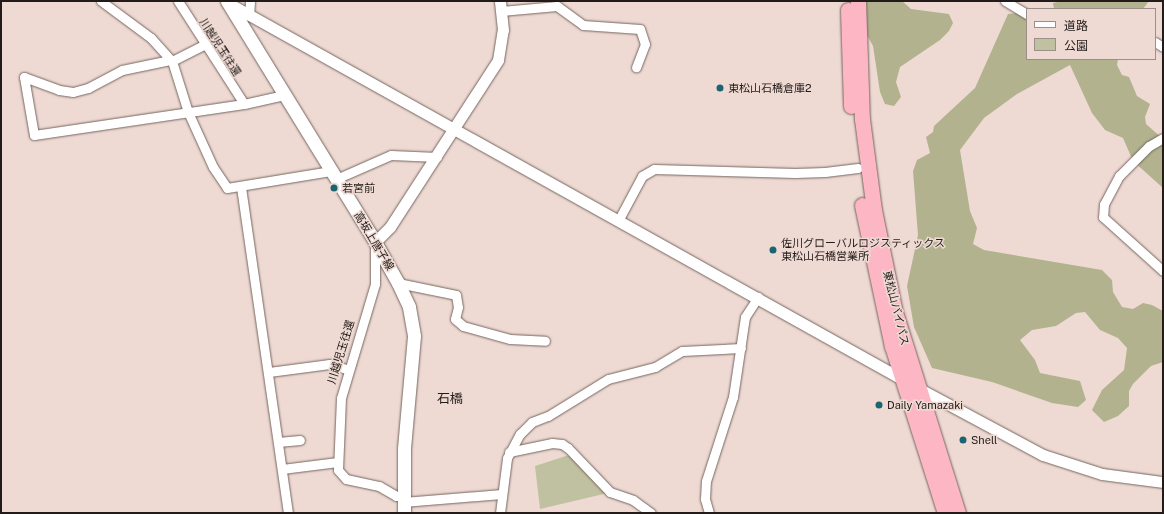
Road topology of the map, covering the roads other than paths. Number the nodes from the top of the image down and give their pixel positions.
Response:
1 (101, 1) edge
2 (250, 1) edge
3 (849, 1) edge
4 (858, 1) edge
5 (1005, 1) edge
6 (181, 2) edge
7 (227, 2) edge
8 (501, 6) edge
9 (1026, 13) edge
10 (249, 16) junction
11 (204, 46) junction
12 (171, 60) junction
13 (636, 67) dead end
14 (284, 96) junction
15 (244, 104) junction
16 (188, 112) junction
17 (454, 130) junction
18 (1163, 138) edge
19 (436, 157) junction
20 (858, 168) junction
21 (333, 175) junction
22 (241, 187) junction
23 (618, 221) junction
24 (375, 242) junction
25 (1163, 271) edge
26 (398, 283) junction
27 (758, 298) junction
28 (545, 341) dead end
29 (741, 348) junction
30 (348, 369) junction
31 (269, 372) junction
32 (901, 378) junction
33 (918, 388) junction
34 (300, 440) dead end
35 (278, 442) junction
36 (509, 452) junction
37 (338, 462) junction
38 (282, 469) junction
39 (1163, 482) edge
40 (502, 494) junction
41 (403, 504) edge
42 (288, 513) edge
43 (500, 513) edge
44 (651, 513) edge
45 (709, 513) edge
46 (945, 513) edge
47 (958, 513) edge

1 - 12 street
2 - 10 street
3 - 20 highway, 東松山バイパス
4 - 33 highway, 東松山バイパス
5 - 9 street
6 - 11 street, 川越児玉往還
7 - 10 street
7 - 14 main road, 高坂上唐子線
8 - 13 street
8 - 17 street
10 - 17 street
11 - 12 street
11 - 15 street, 川越児玉往還
12 - 16 street
12 - 16 street
14 - 15 street
14 - 21 main road, 高坂上唐子線
15 - 16 street
16 - 22 street
17 - 19 street
17 - 23 street
18 - 25 street
19 - 21 street
19 - 24 street
20 - 23 street
20 - 32 highway, 東松山バイパス
21 - 22 street
21 - 24 main road, 高坂上唐子線
22 - 31 street
23 - 27 street
24 - 26 main road, 高坂上唐子線
24 - 30 street, 川越児玉往還
26 - 28 street
26 - 41 main road, 高坂上唐子線
27 - 29 street
27 - 32 street
29 - 36 street
29 - 45 street
30 - 31 street
30 - 37 street, 川越児玉往還
31 - 35 street
32 - 33 street
32 - 46 highway, 東松山バイパス
33 - 39 street
33 - 47 highway, 東松山バイパス
34 - 35 street
35 - 38 street
36 - 40 street
36 - 44 street
37 - 38 street
37 - 41 street, 川越児玉往還
38 - 42 street
40 - 41 street
40 - 43 street

